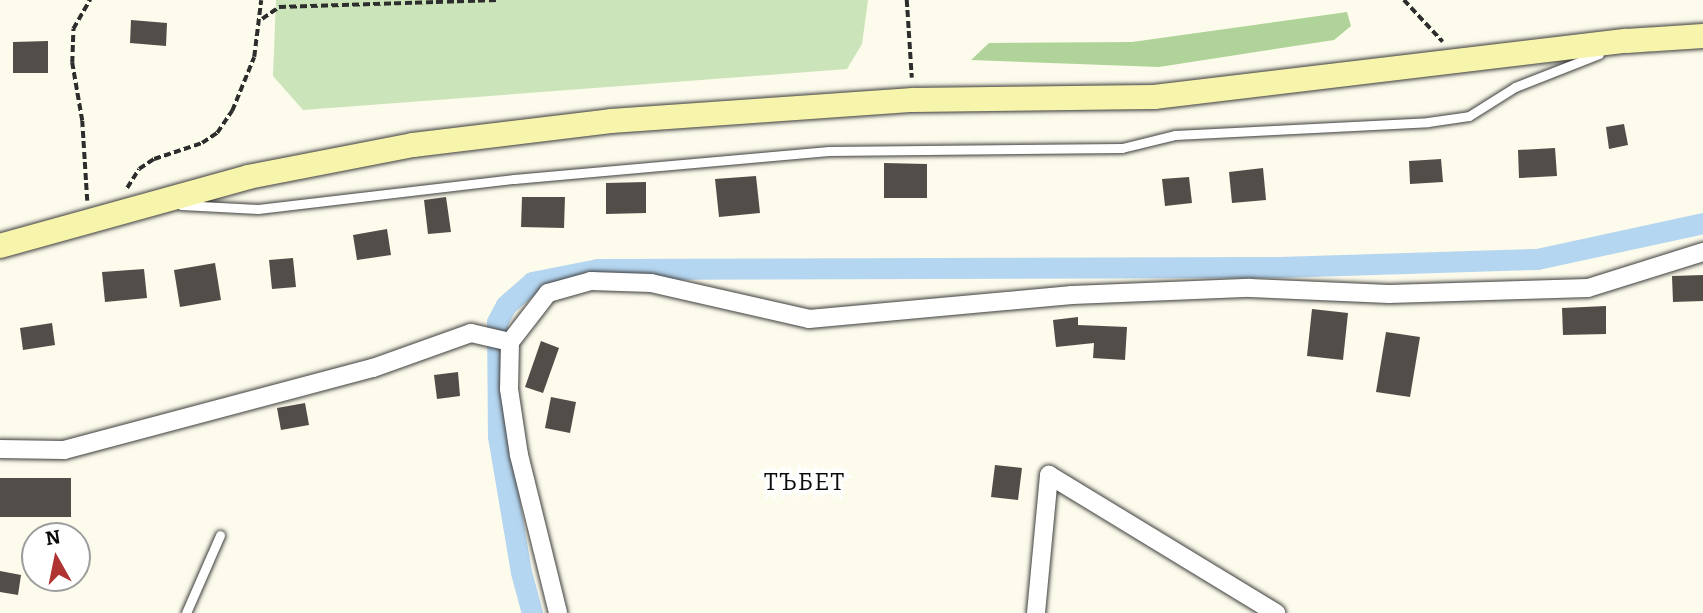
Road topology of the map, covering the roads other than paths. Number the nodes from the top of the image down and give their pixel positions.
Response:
1 (1703, 36) edge
2 (1627, 41) junction
3 (151, 203) junction
4 (0, 246) edge
5 (1703, 252) edge
6 (510, 342) junction
7 (0, 449) edge
8 (220, 535) dead end
9 (186, 613) edge
10 (558, 613) edge
11 (1036, 613) edge
12 (1276, 613) edge

1 - 2 main road
2 - 3 main road
2 - 3 lane
3 - 4 main road
5 - 6 street
6 - 7 street
6 - 10 street
8 - 9 lane
11 - 12 street

